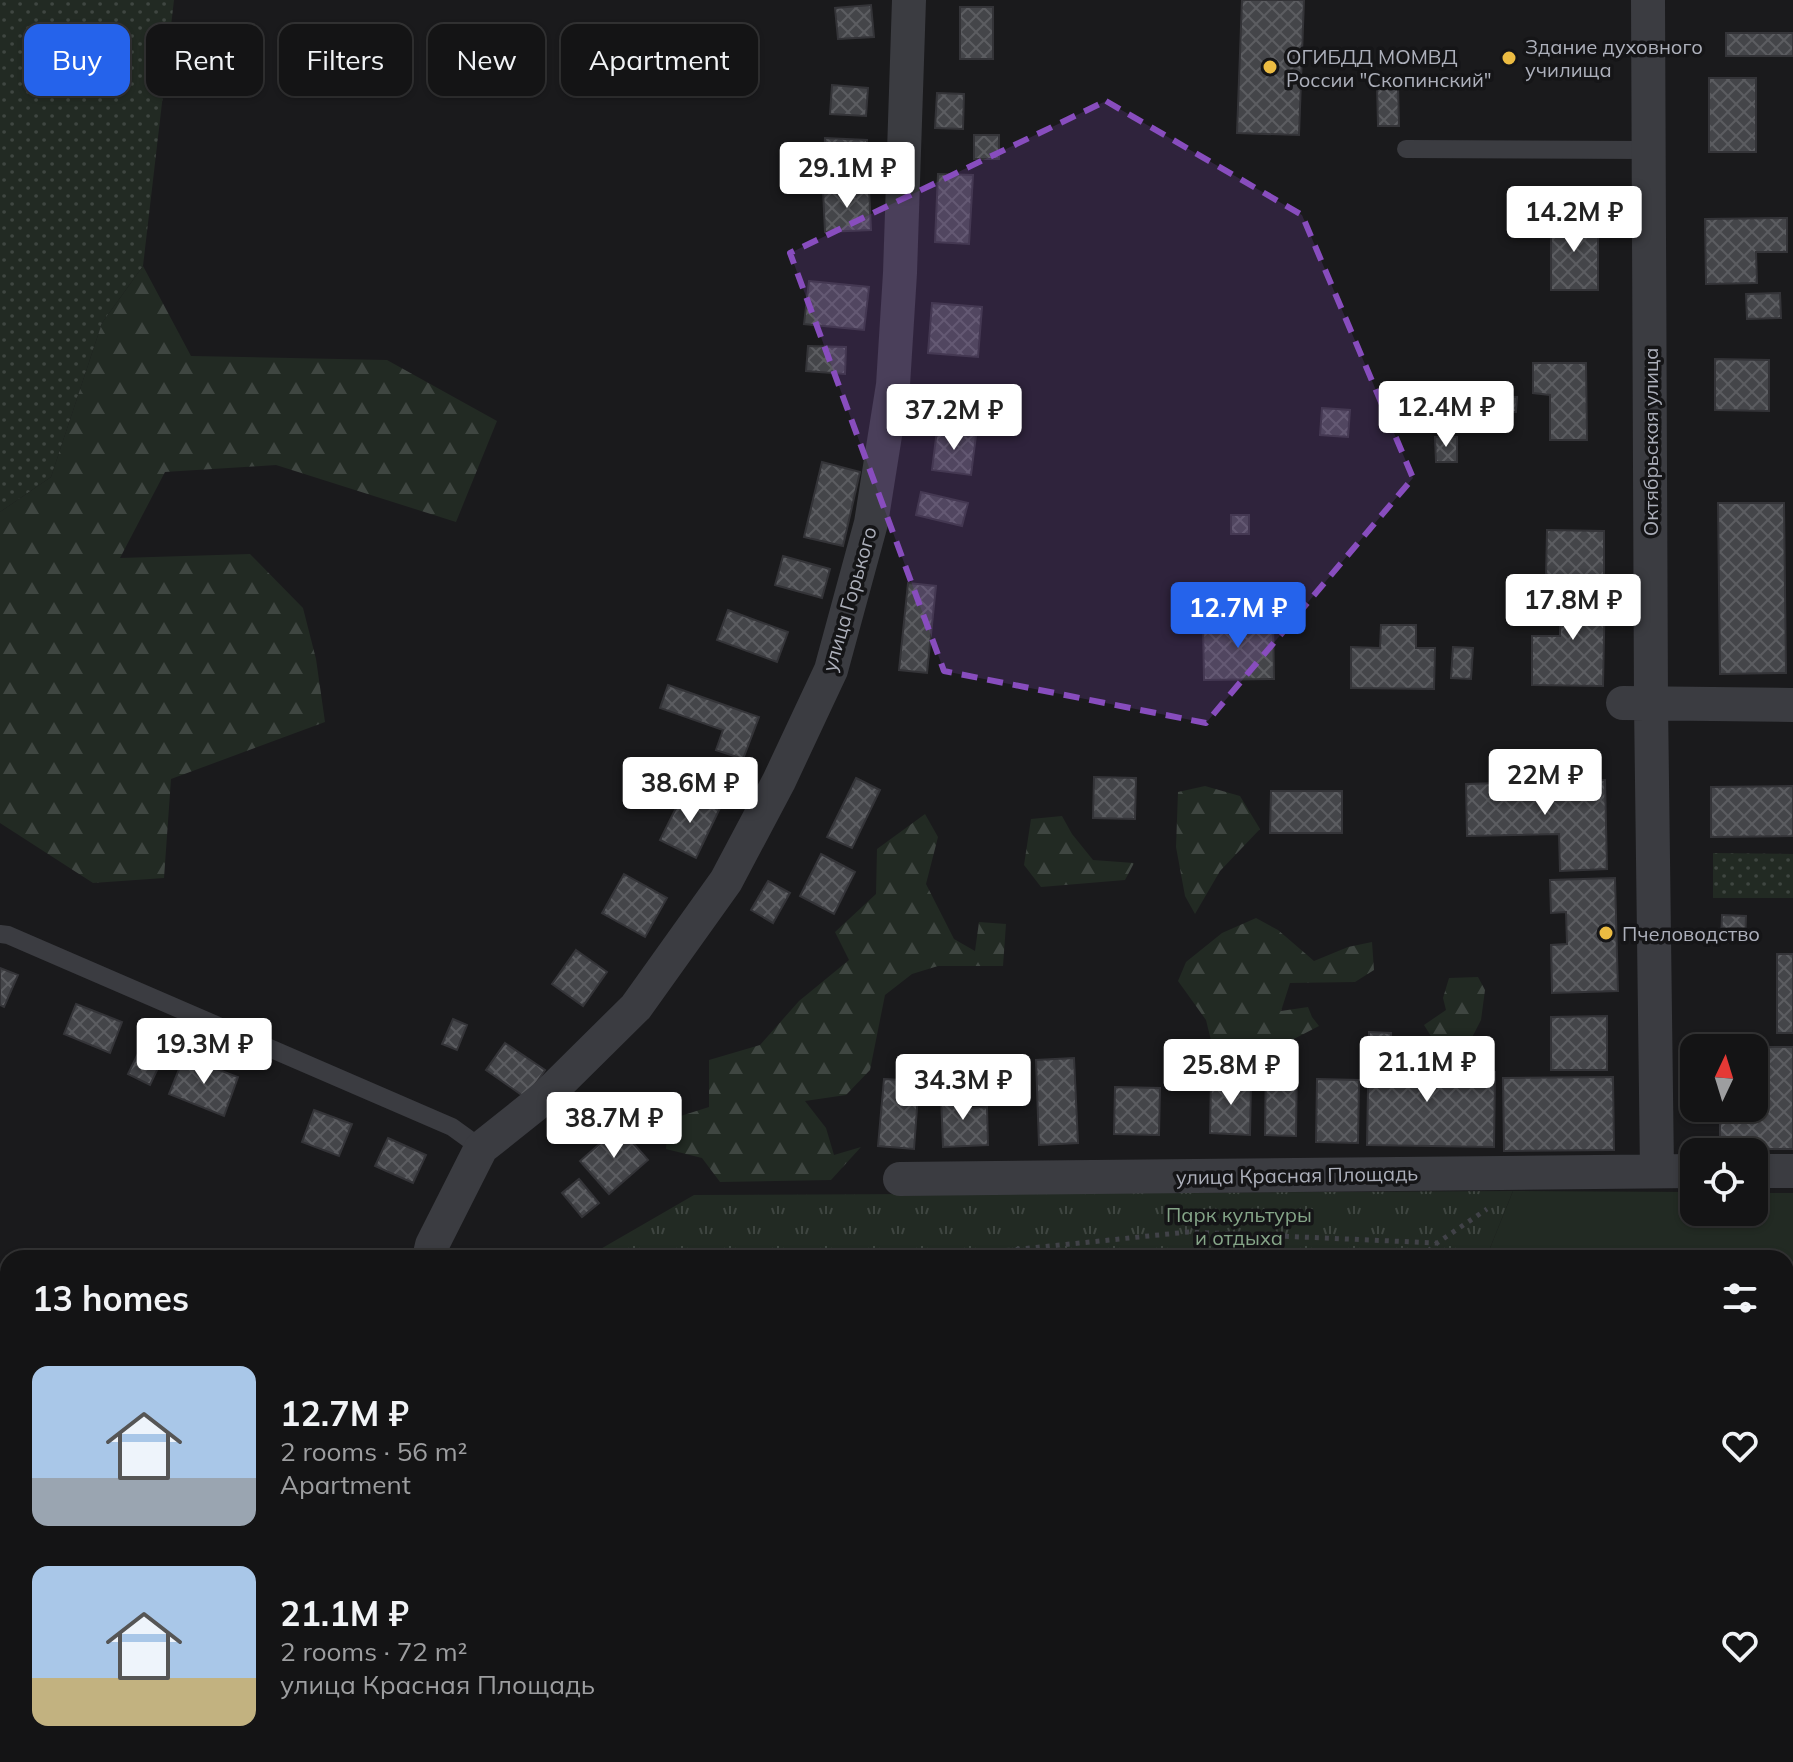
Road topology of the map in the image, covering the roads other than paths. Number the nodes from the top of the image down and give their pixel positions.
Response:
1 (909, 0) edge
2 (1648, 0) edge
3 (1406, 149) dead end
4 (1649, 150) junction
5 (1637, 703) junction
6 (1793, 705) edge
7 (0, 934) edge
8 (481, 1148) junction
9 (1657, 1171) junction
10 (1680, 1171) edge
11 (1768, 1171) edge
12 (1793, 1171) edge
13 (900, 1179) dead end
14 (431, 1250) edge

1 - 8 street, улица Горького
2 - 4 street, Октябрьская улица
3 - 4 lane
4 - 5 street, Октябрьская улица
5 - 6 street
5 - 9 street, Октябрьская улица
7 - 8 lane
8 - 14 street, улица Горького
9 - 10 street, улица Красная Площадь
9 - 13 street, улица Красная Площадь
11 - 12 street

